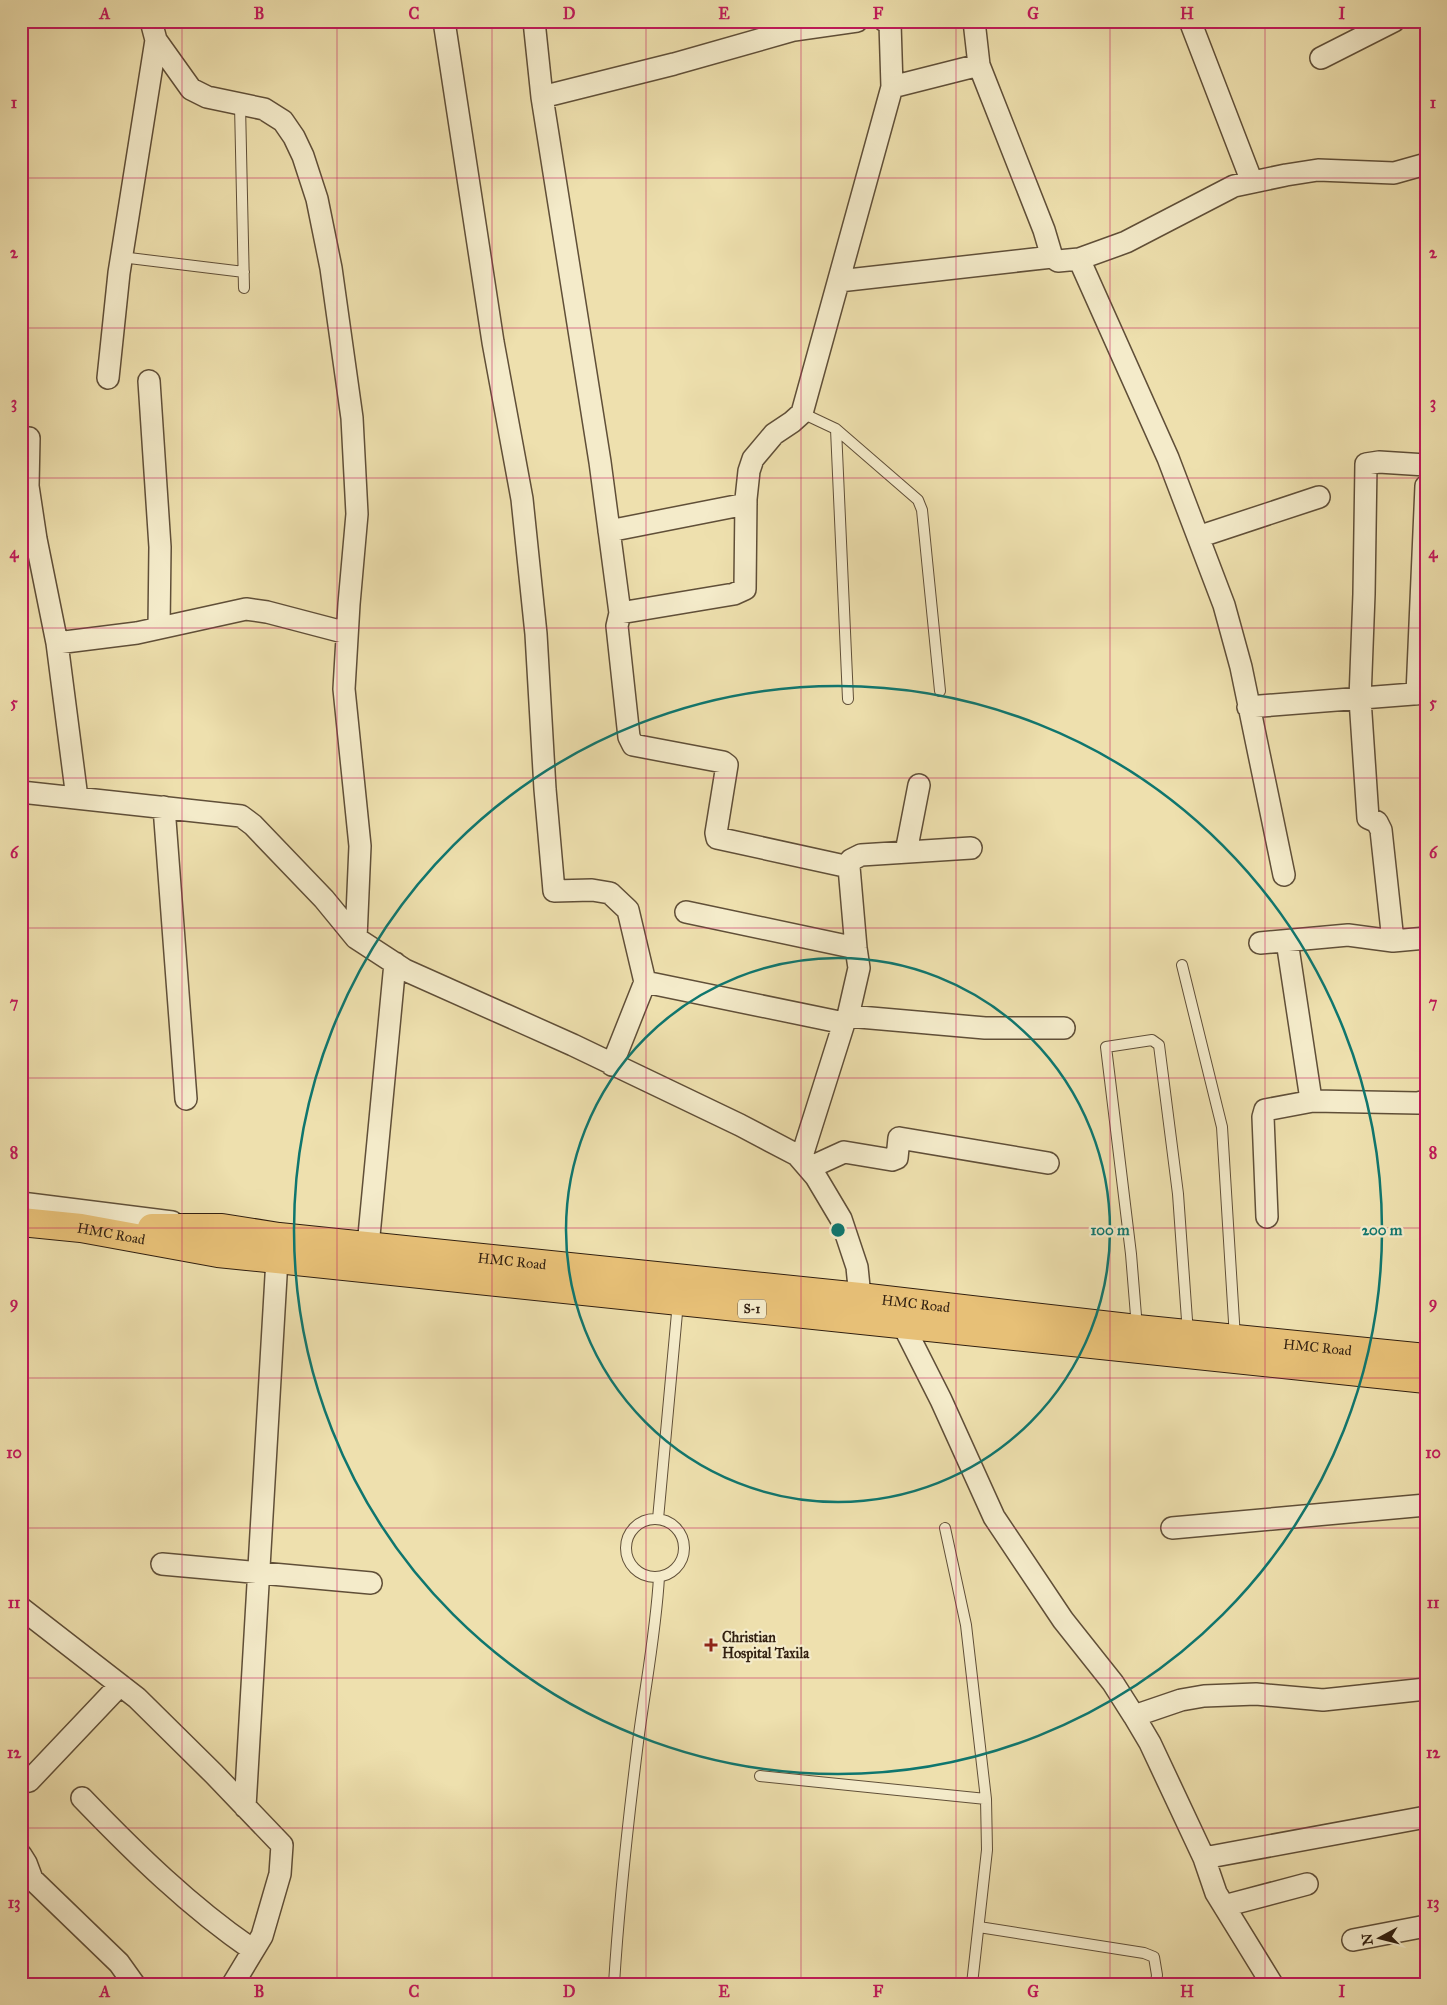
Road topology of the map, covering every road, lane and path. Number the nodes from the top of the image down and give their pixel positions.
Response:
1 (444, 21) edge
2 (534, 21) edge
3 (857, 21) edge
4 (884, 21) edge
5 (974, 21) edge
6 (1190, 21) edge
7 (1394, 21) edge
8 (154, 31) edge
9 (1321, 58) dead end
10 (979, 65) junction
11 (892, 88) junction
12 (542, 97) junction
13 (240, 105) junction
14 (1426, 164) edge
15 (1252, 182) junction
16 (121, 257) junction
17 (1052, 257) junction
18 (1079, 259) junction
19 (244, 272) junction
20 (839, 281) junction
21 (244, 288) dead end
22 (108, 378) dead end
23 (149, 381) dead end
24 (802, 412) junction
25 (836, 429) junction
26 (29, 438) dead end
27 (1426, 465) edge
28 (1426, 486) edge
29 (1319, 497) dead end
30 (746, 504) junction
31 (609, 531) junction
32 (1198, 537) junction
33 (620, 613) junction
34 (159, 628) junction
35 (347, 633) junction
36 (57, 643) junction
37 (940, 691) dead end
38 (1422, 693) edge
39 (848, 698) dead end
40 (1360, 699) junction
41 (1248, 707) junction
42 (920, 785) dead end
43 (21, 792) edge
44 (77, 798) junction
45 (164, 807) junction
46 (971, 848) dead end
47 (906, 852) junction
48 (849, 867) junction
49 (1284, 875) dead end
50 (686, 912) dead end
51 (356, 938) junction
52 (1426, 938) edge
53 (1287, 941) junction
54 (1393, 941) junction
55 (1260, 943) dead end
56 (856, 948) junction
57 (395, 963) junction
58 (1182, 965) dead end
59 (645, 982) junction
60 (846, 1020) junction
61 (1064, 1028) dead end
62 (612, 1065) junction
63 (186, 1099) dead end
64 (1313, 1101) junction
65 (1426, 1101) edge
66 (1048, 1162) dead end
67 (805, 1164) junction
68 (21, 1203) edge
69 (1268, 1217) dead end
70 (21, 1222) edge
71 (21, 1235) edge
72 (220, 1241) junction
73 (368, 1246) junction
74 (277, 1259) junction
75 (679, 1290) junction
76 (860, 1297) junction
77 (897, 1313) junction
78 (1137, 1329) junction
79 (1188, 1334) junction
80 (1235, 1339) junction
81 (1426, 1358) edge
82 (1426, 1379) edge
83 (1426, 1505) edge
84 (658, 1519) junction
85 (945, 1528) dead end
86 (1172, 1528) dead end
87 (162, 1564) dead end
88 (259, 1572) junction
89 (659, 1577) junction
90 (371, 1583) dead end
91 (21, 1608) edge
92 (120, 1685) junction
93 (1426, 1689) edge
94 (1134, 1716) junction
95 (760, 1776) dead end
96 (21, 1782) edge
97 (82, 1798) dead end
98 (986, 1799) junction
99 (245, 1807) junction
100 (1426, 1817) edge
101 (21, 1856) edge
102 (1204, 1858) junction
103 (1307, 1884) dead end
104 (1224, 1906) junction
105 (1426, 1926) edge
106 (979, 1927) junction
107 (1353, 1940) dead end
108 (253, 1950) junction
109 (134, 1984) edge
110 (233, 1984) edge
111 (614, 1984) edge
112 (972, 1984) edge
113 (1156, 1984) edge
114 (1272, 1984) edge

1 - 59 street
2 - 12 street
3 - 12 street
4 - 11 street
5 - 10 street
6 - 15 street
7 - 9 street
8 - 13 street
8 - 16 street
10 - 11 street
10 - 17 street
11 - 20 street
12 - 31 street
13 - 19 lane
13 - 35 street
14 - 15 street
15 - 18 street
16 - 19 lane
16 - 22 street
17 - 18 street
17 - 20 street
18 - 32 street
19 - 21 lane
20 - 24 street
23 - 34 street
24 - 25 lane
24 - 30 street
25 - 37 lane
25 - 39 lane
26 - 36 street
27 - 40 street
28 - 38 street
29 - 32 street
30 - 31 street
30 - 33 street
31 - 33 street
32 - 41 street
33 - 48 street
34 - 35 street
34 - 36 street
35 - 51 street
36 - 44 street
38 - 40 street
40 - 41 street
40 - 54 street
41 - 49 street
42 - 47 street
43 - 44 street
44 - 45 street
45 - 51 street
45 - 63 street
46 - 47 street
47 - 48 street
48 - 56 street
50 - 56 street
51 - 57 street
52 - 54 street
53 - 54 street
53 - 55 street
53 - 64 street
56 - 60 street
57 - 62 street
57 - 73 street
58 - 80 lane
59 - 60 street
59 - 62 street
60 - 61 street
60 - 67 street
62 - 67 street
64 - 65 street
64 - 69 street
66 - 67 street
67 - 76 street
68 - 72 street
70 - 72 main road, HMC Road / S-1
71 - 72 street
72 - 73 main road, HMC Road / S-1
72 - 74 main road, HMC Road / S-1
73 - 75 main road, HMC Road / S-1
74 - 75 main road, HMC Road / S-1
74 - 88 street
75 - 76 main road, HMC Road / S-1
75 - 77 main road, HMC Road / S-1
75 - 84 lane
76 - 77 main road, HMC Road / S-1
77 - 78 main road, HMC Road / S-1
77 - 82 main road, HMC Road / S-1
77 - 94 street
78 - 79 main road, HMC Road / S-1
78 - 79 lane
79 - 80 main road, HMC Road / S-1
80 - 81 main road, HMC Road / S-1
83 - 86 street
84 - 89 lane
84 - 89 lane
85 - 98 lane
87 - 88 street
88 - 90 street
88 - 99 street
89 - 111 lane
91 - 92 street
92 - 96 street
92 - 99 street
93 - 94 street
94 - 102 street
95 - 98 lane
97 - 108 street
98 - 106 lane
99 - 108 street
100 - 102 street
101 - 109 street
102 - 104 street
103 - 104 street
104 - 114 street
105 - 107 street
106 - 112 lane
106 - 113 lane
108 - 110 street

